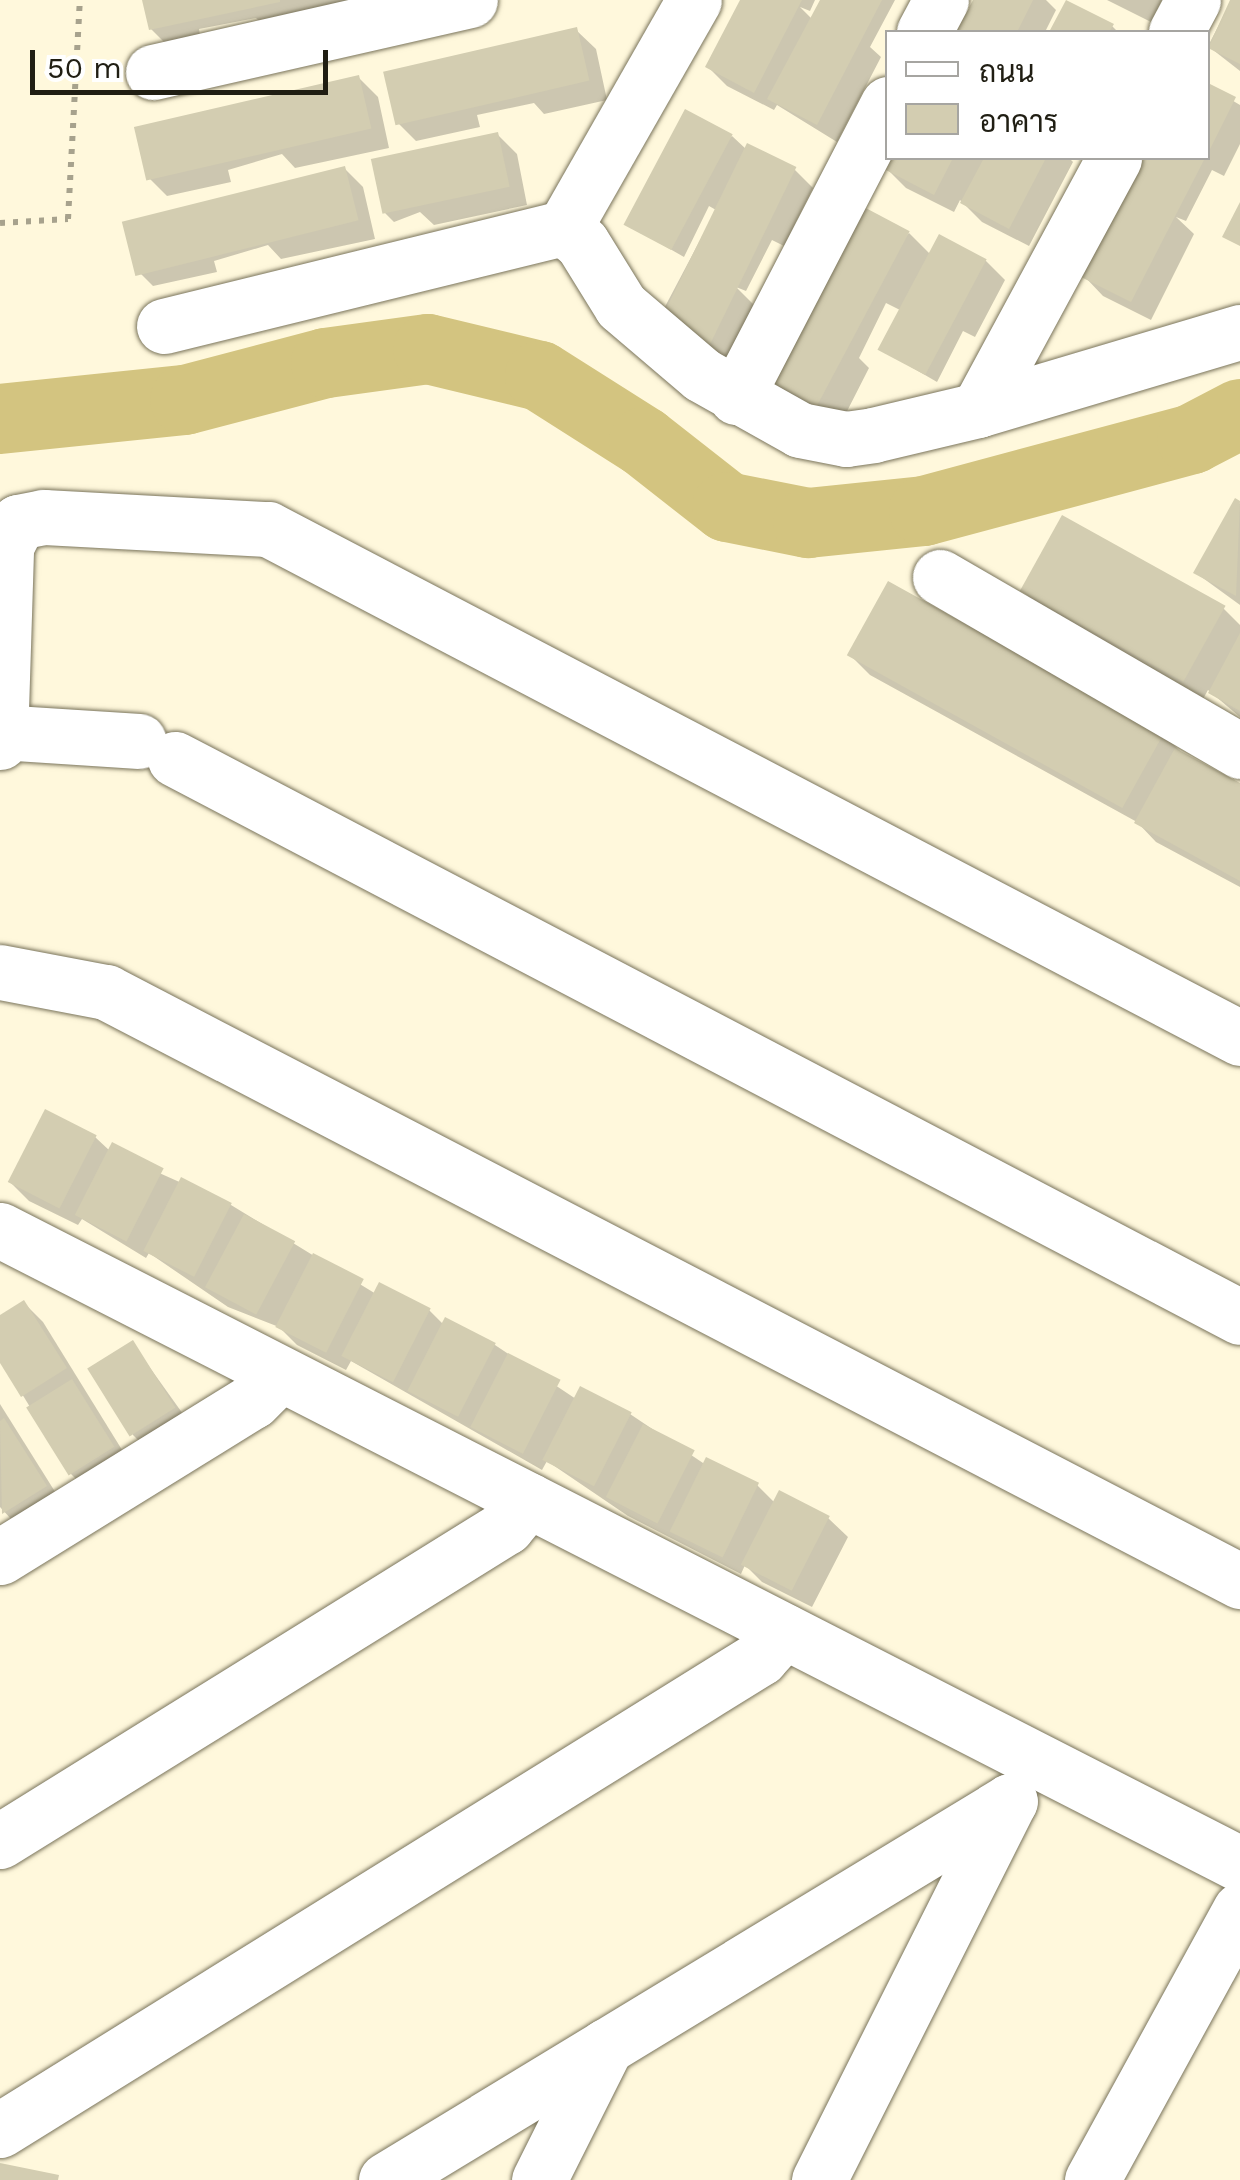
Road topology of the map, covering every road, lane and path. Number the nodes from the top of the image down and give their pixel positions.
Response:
1 (80, 0) edge
2 (470, 0) edge
3 (694, 0) edge
4 (941, 0) edge
5 (1193, 0) edge
6 (925, 30) edge
7 (1177, 30) edge
8 (153, 72) dead end
9 (885, 110) edge
10 (1113, 160) edge
11 (0, 222) edge
12 (564, 228) junction
13 (164, 326) dead end
14 (1240, 332) edge
15 (736, 396) junction
16 (978, 410) junction
17 (940, 577) dead end
18 (2, 603) edge
19 (0, 732) edge
20 (0, 742) edge
21 (1240, 751) edge
22 (0, 972) edge
23 (1240, 1038) edge
24 (8, 1248) edge
25 (1240, 1317) edge
26 (280, 1374) junction
27 (528, 1500) junction
28 (0, 1557) edge
29 (1240, 1582) edge
30 (784, 1631) junction
31 (1021, 1779) junction
32 (0, 1840) edge
33 (1240, 1864) edge
34 (1240, 1910) edge
35 (606, 2046) junction
36 (0, 2130) edge
37 (386, 2180) edge
38 (539, 2180) edge
39 (818, 2180) edge
40 (1092, 2180) edge

1 - 11 path
2 - 8 street
3 - 12 street
4 - 6 street
5 - 7 street
9 - 15 street
10 - 16 street
12 - 13 street
12 - 15 street
14 - 16 street
15 - 16 street
17 - 21 street
18 - 19 street
18 - 23 street
19 - 20 street
19 - 25 street
22 - 29 street
24 - 26 street
26 - 27 street
26 - 28 street
27 - 30 street
27 - 32 street
30 - 31 street
30 - 36 street
31 - 33 street
31 - 35 street
31 - 39 street
34 - 40 street
35 - 37 street
35 - 38 street

